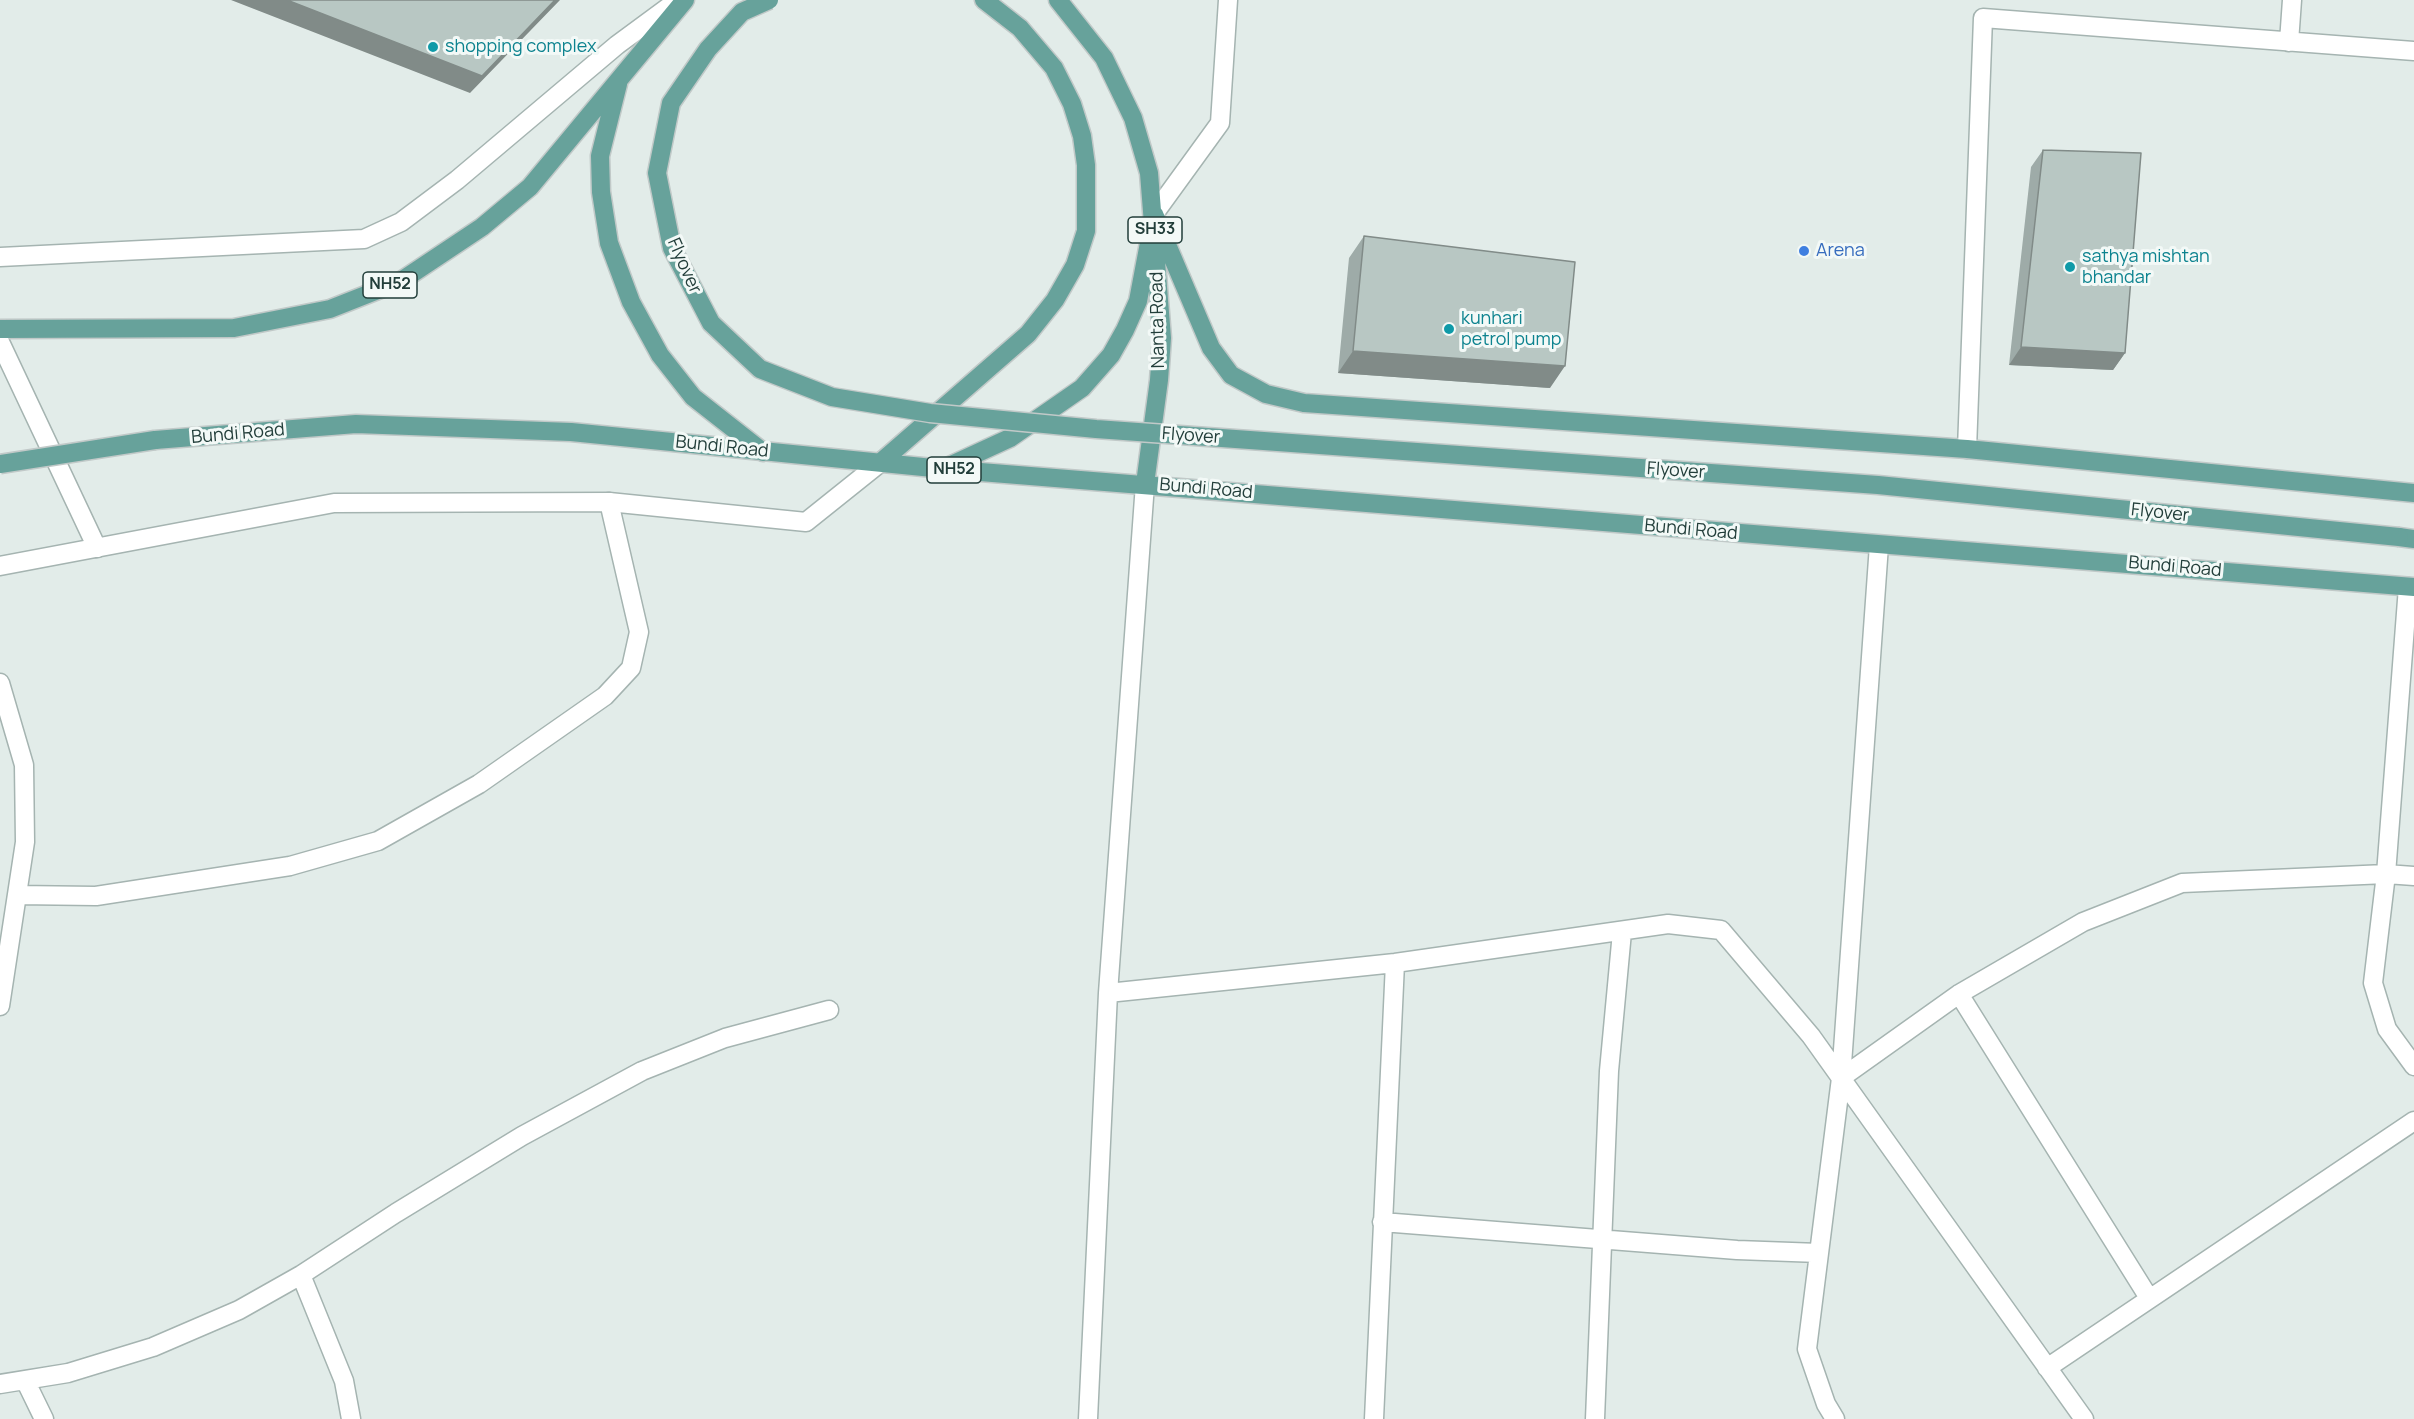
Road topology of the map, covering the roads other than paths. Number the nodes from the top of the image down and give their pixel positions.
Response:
1 (678, 0) edge
2 (685, 0) edge
3 (769, 0) edge
4 (984, 0) edge
5 (1058, 0) edge
6 (1228, 0) edge
7 (2292, 0) edge
8 (1984, 9) edge
9 (2289, 42) junction
10 (2414, 51) edge
11 (619, 80) junction
12 (1154, 214) junction
13 (0, 256) edge
14 (0, 329) edge
15 (0, 342) edge
16 (1967, 449) junction
17 (763, 452) junction
18 (881, 462) junction
19 (0, 464) edge
20 (943, 469) junction
21 (1145, 484) junction
22 (2414, 493) edge
23 (609, 502) junction
24 (2406, 538) edge
25 (1879, 545) junction
26 (97, 548) junction
27 (0, 566) edge
28 (2411, 587) edge
29 (0, 683) edge
30 (2386, 874) junction
31 (2414, 876) edge
32 (17, 895) junction
33 (1622, 932) junction
34 (1395, 963) junction
35 (1108, 993) junction
36 (1959, 994) junction
37 (0, 1006) edge
38 (830, 1010) dead end
39 (2414, 1066) edge
40 (1841, 1078) junction
41 (2414, 1121) edge
42 (1382, 1222) junction
43 (1601, 1238) junction
44 (1819, 1252) junction
45 (302, 1275) junction
46 (2149, 1298) junction
47 (2047, 1368) junction
48 (25, 1380) junction
49 (0, 1384) edge
50 (44, 1419) edge
51 (351, 1419) edge
52 (1088, 1419) edge
53 (1374, 1419) edge
54 (1595, 1419) edge
55 (1835, 1419) edge
56 (2084, 1419) edge

1 - 13 street
2 - 11 main road
3 - 24 main road, Flyover, bridge
4 - 18 main road
5 - 12 main road, Nanta Road / SH33
6 - 12 street
7 - 9 street
8 - 9 street
8 - 16 street
9 - 10 street
11 - 14 main road, NH52
11 - 17 main road
12 - 16 main road
12 - 20 main road
12 - 21 main road, Nanta Road / SH33
15 - 26 street
16 - 22 main road
17 - 18 main road, Bundi Road / NH52
17 - 19 main road, Bundi Road, bridge
18 - 20 main road, Bundi Road / NH52
18 - 23 street
20 - 21 main road, Bundi Road / NH52
21 - 25 main road, Bundi Road
21 - 35 street
23 - 26 street
23 - 32 street
25 - 28 main road, Bundi Road
25 - 40 street
26 - 27 street
28 - 30 street
29 - 32 street
30 - 31 street
30 - 36 street
30 - 39 street
32 - 37 street
33 - 34 street
33 - 40 street
33 - 43 street
34 - 35 street
34 - 42 street
35 - 52 street
36 - 40 street
36 - 46 street
38 - 45 street
40 - 44 street
40 - 47 street
41 - 46 street
42 - 43 street
42 - 53 street
43 - 44 street
43 - 54 street
44 - 55 street
45 - 48 street
45 - 51 street
46 - 47 street
47 - 56 street
48 - 49 street
48 - 50 street

